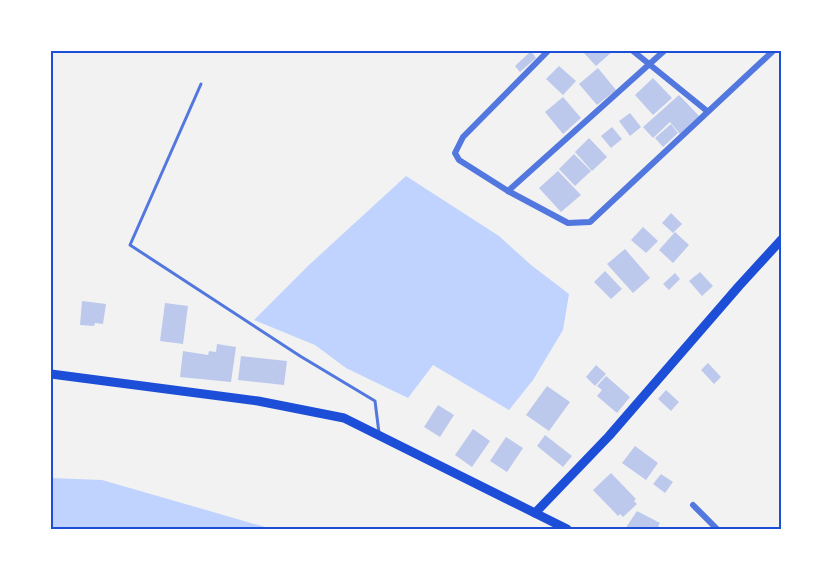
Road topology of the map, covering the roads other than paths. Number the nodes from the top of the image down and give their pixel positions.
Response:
1 (633, 51) edge
2 (664, 51) edge
3 (773, 51) edge
4 (546, 52) edge
5 (649, 64) junction
6 (201, 84) dead end
7 (707, 111) junction
8 (508, 191) junction
9 (782, 239) edge
10 (51, 374) edge
11 (379, 435) junction
12 (693, 505) dead end
13 (535, 513) junction
14 (567, 529) edge
15 (717, 529) edge

1 - 5 street
2 - 5 street
3 - 7 street
4 - 8 street
5 - 7 street
5 - 8 street
6 - 11 lane
7 - 8 street
9 - 13 main road
10 - 11 main road
11 - 13 main road
12 - 15 street
13 - 14 main road

